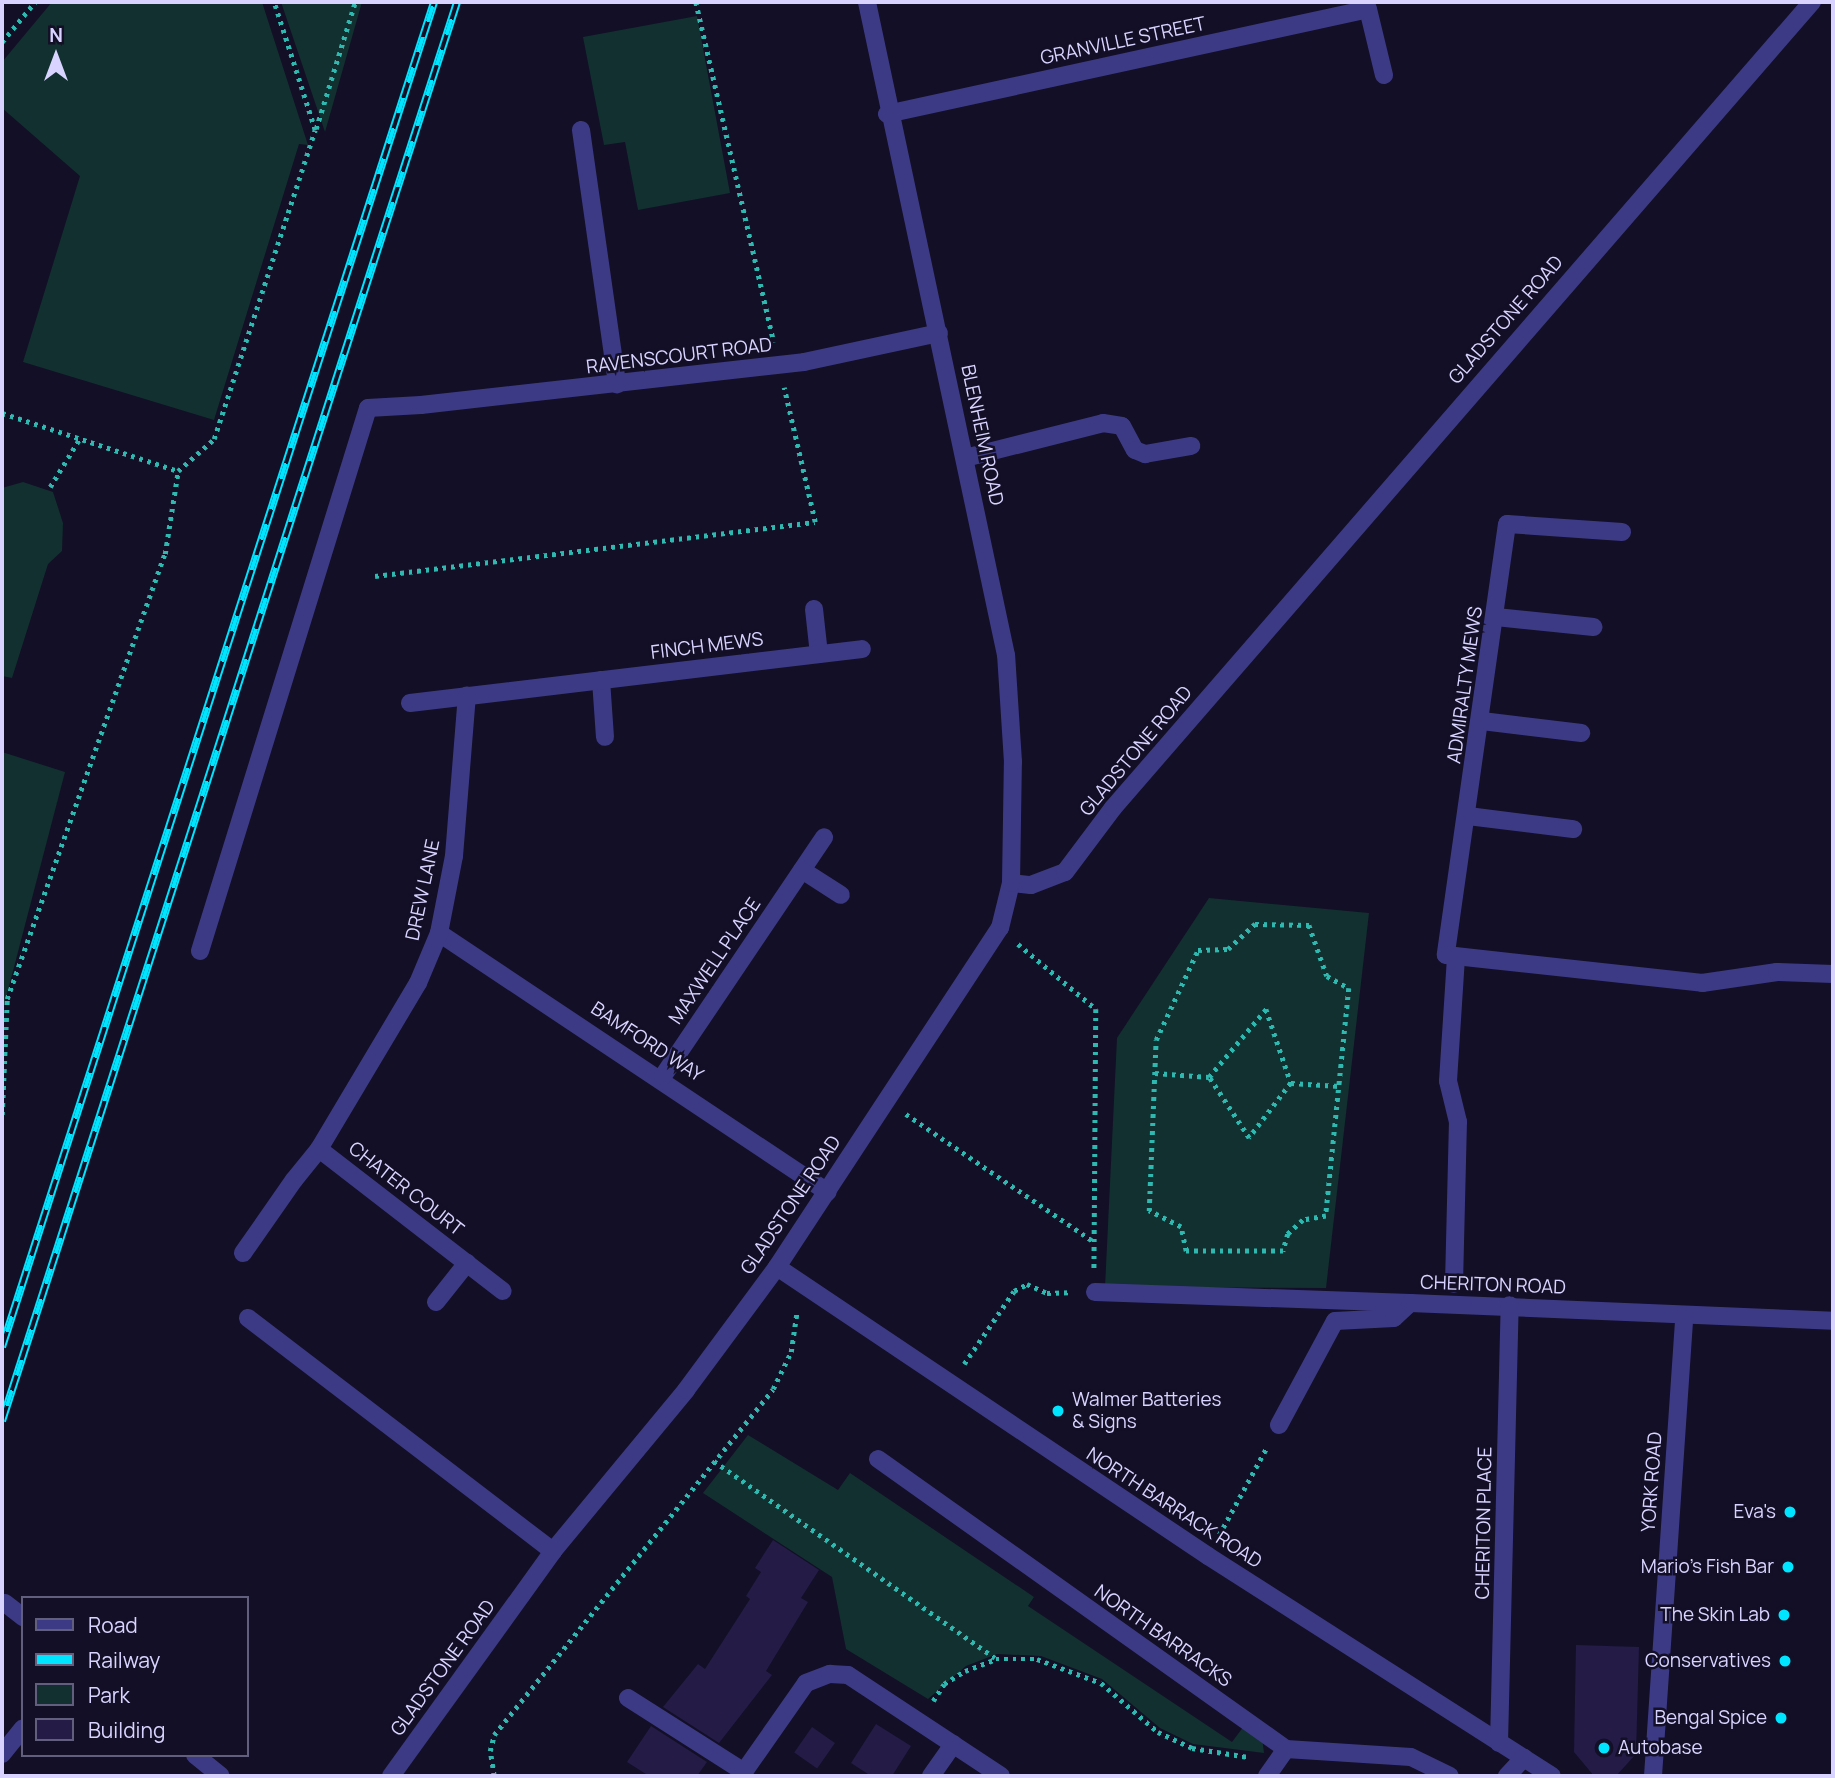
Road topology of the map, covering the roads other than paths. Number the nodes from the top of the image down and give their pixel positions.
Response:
1 (867, 2) edge
2 (1812, 2) edge
3 (1384, 75) dead end
4 (887, 114) junction
5 (581, 130) dead end
6 (939, 333) junction
7 (617, 384) junction
8 (1191, 446) dead end
9 (965, 458) junction
10 (1622, 532) dead end
11 (814, 609) dead end
12 (1496, 617) junction
13 (1593, 627) dead end
14 (862, 649) dead end
15 (819, 654) junction
16 (601, 680) junction
17 (467, 696) junction
18 (410, 703) dead end
19 (1482, 721) junction
20 (1581, 733) dead end
21 (605, 737) dead end
22 (1468, 816) junction
23 (1573, 829) dead end
24 (824, 837) dead end
25 (802, 870) junction
26 (1012, 883) junction
27 (841, 895) dead end
28 (439, 933) junction
29 (200, 951) dead end
30 (1456, 957) junction
31 (1833, 974) edge
32 (663, 1076) junction
33 (319, 1149) junction
34 (828, 1192) junction
35 (243, 1253) dead end
36 (467, 1263) junction
37 (777, 1267) junction
38 (1454, 1284) dead end
39 (503, 1291) dead end
40 (1095, 1292) road end
41 (436, 1302) dead end
42 (1410, 1303) junction
43 (1510, 1304) junction
44 (1684, 1316) junction
45 (248, 1318) dead end
46 (1833, 1321) edge
47 (1279, 1425) road end
48 (878, 1459) dead end
49 (553, 1551) junction
50 (5, 1603) dead end
51 (21, 1615) edge
52 (628, 1698) dead end
53 (21, 1730) edge
54 (1499, 1743) junction
55 (953, 1744) junction
56 (1286, 1749) junction
57 (2, 1754) edge
58 (197, 1757) edge
59 (1524, 1758) junction
60 (742, 1774) edge
61 (221, 1776) edge
62 (391, 1776) edge
63 (931, 1776) edge
64 (1001, 1776) edge
65 (1268, 1776) edge
66 (1450, 1776) edge
67 (1507, 1776) edge
68 (1552, 1776) edge
69 (1653, 1776) edge

1 - 4 street, BLENHEIM ROAD
2 - 26 street, GLADSTONE ROAD
3 - 4 street, GRANVILLE STREET
4 - 6 street, BLENHEIM ROAD
5 - 7 street
6 - 7 street, RAVENSCOURT ROAD
6 - 9 street, BLENHEIM ROAD
7 - 29 street, RAVENSCOURT ROAD
8 - 9 street
9 - 26 street, BLENHEIM ROAD
10 - 12 street, ADMIRALTY MEWS
11 - 15 street
12 - 13 street
12 - 19 street, ADMIRALTY MEWS
14 - 15 street, FINCH MEWS
15 - 16 street, FINCH MEWS
16 - 17 street, FINCH MEWS
16 - 21 street
17 - 18 street, FINCH MEWS
17 - 28 street, DREW LANE
19 - 20 street
19 - 22 street, ADMIRALTY MEWS
22 - 23 street
22 - 30 street, ADMIRALTY MEWS
24 - 25 street, MAXWELL PLACE
25 - 27 street
25 - 32 street, MAXWELL PLACE
26 - 34 street, GLADSTONE ROAD
28 - 32 street, BAMFORD WAY
28 - 33 street, DREW LANE
30 - 31 street
30 - 38 street, ADMIRALTY MEWS
32 - 34 street, BAMFORD WAY
33 - 35 street, DREW LANE
33 - 36 street, CHATER COURT
34 - 37 street, GLADSTONE ROAD
36 - 39 street, CHATER COURT
36 - 41 street, CHATER COURT
37 - 49 street, GLADSTONE ROAD
37 - 54 street, NORTH BARRACK ROAD
40 - 42 street
42 - 43 street, CHERITON ROAD
42 - 47 street, CHERITON ROAD
43 - 44 street, CHERITON ROAD
43 - 54 street, CHERITON PLACE
44 - 46 street, CHERITON ROAD
44 - 69 street, YORK ROAD
45 - 49 street
48 - 56 street, NORTH BARRACKS
49 - 62 street, GLADSTONE ROAD
50 - 51 street
52 - 60 street
53 - 57 street
54 - 59 street, NORTH BARRACK ROAD
55 - 60 street
55 - 63 street
55 - 64 street
56 - 65 street
56 - 66 street
58 - 61 street
59 - 67 street
59 - 68 street, NORTH BARRACK ROAD

